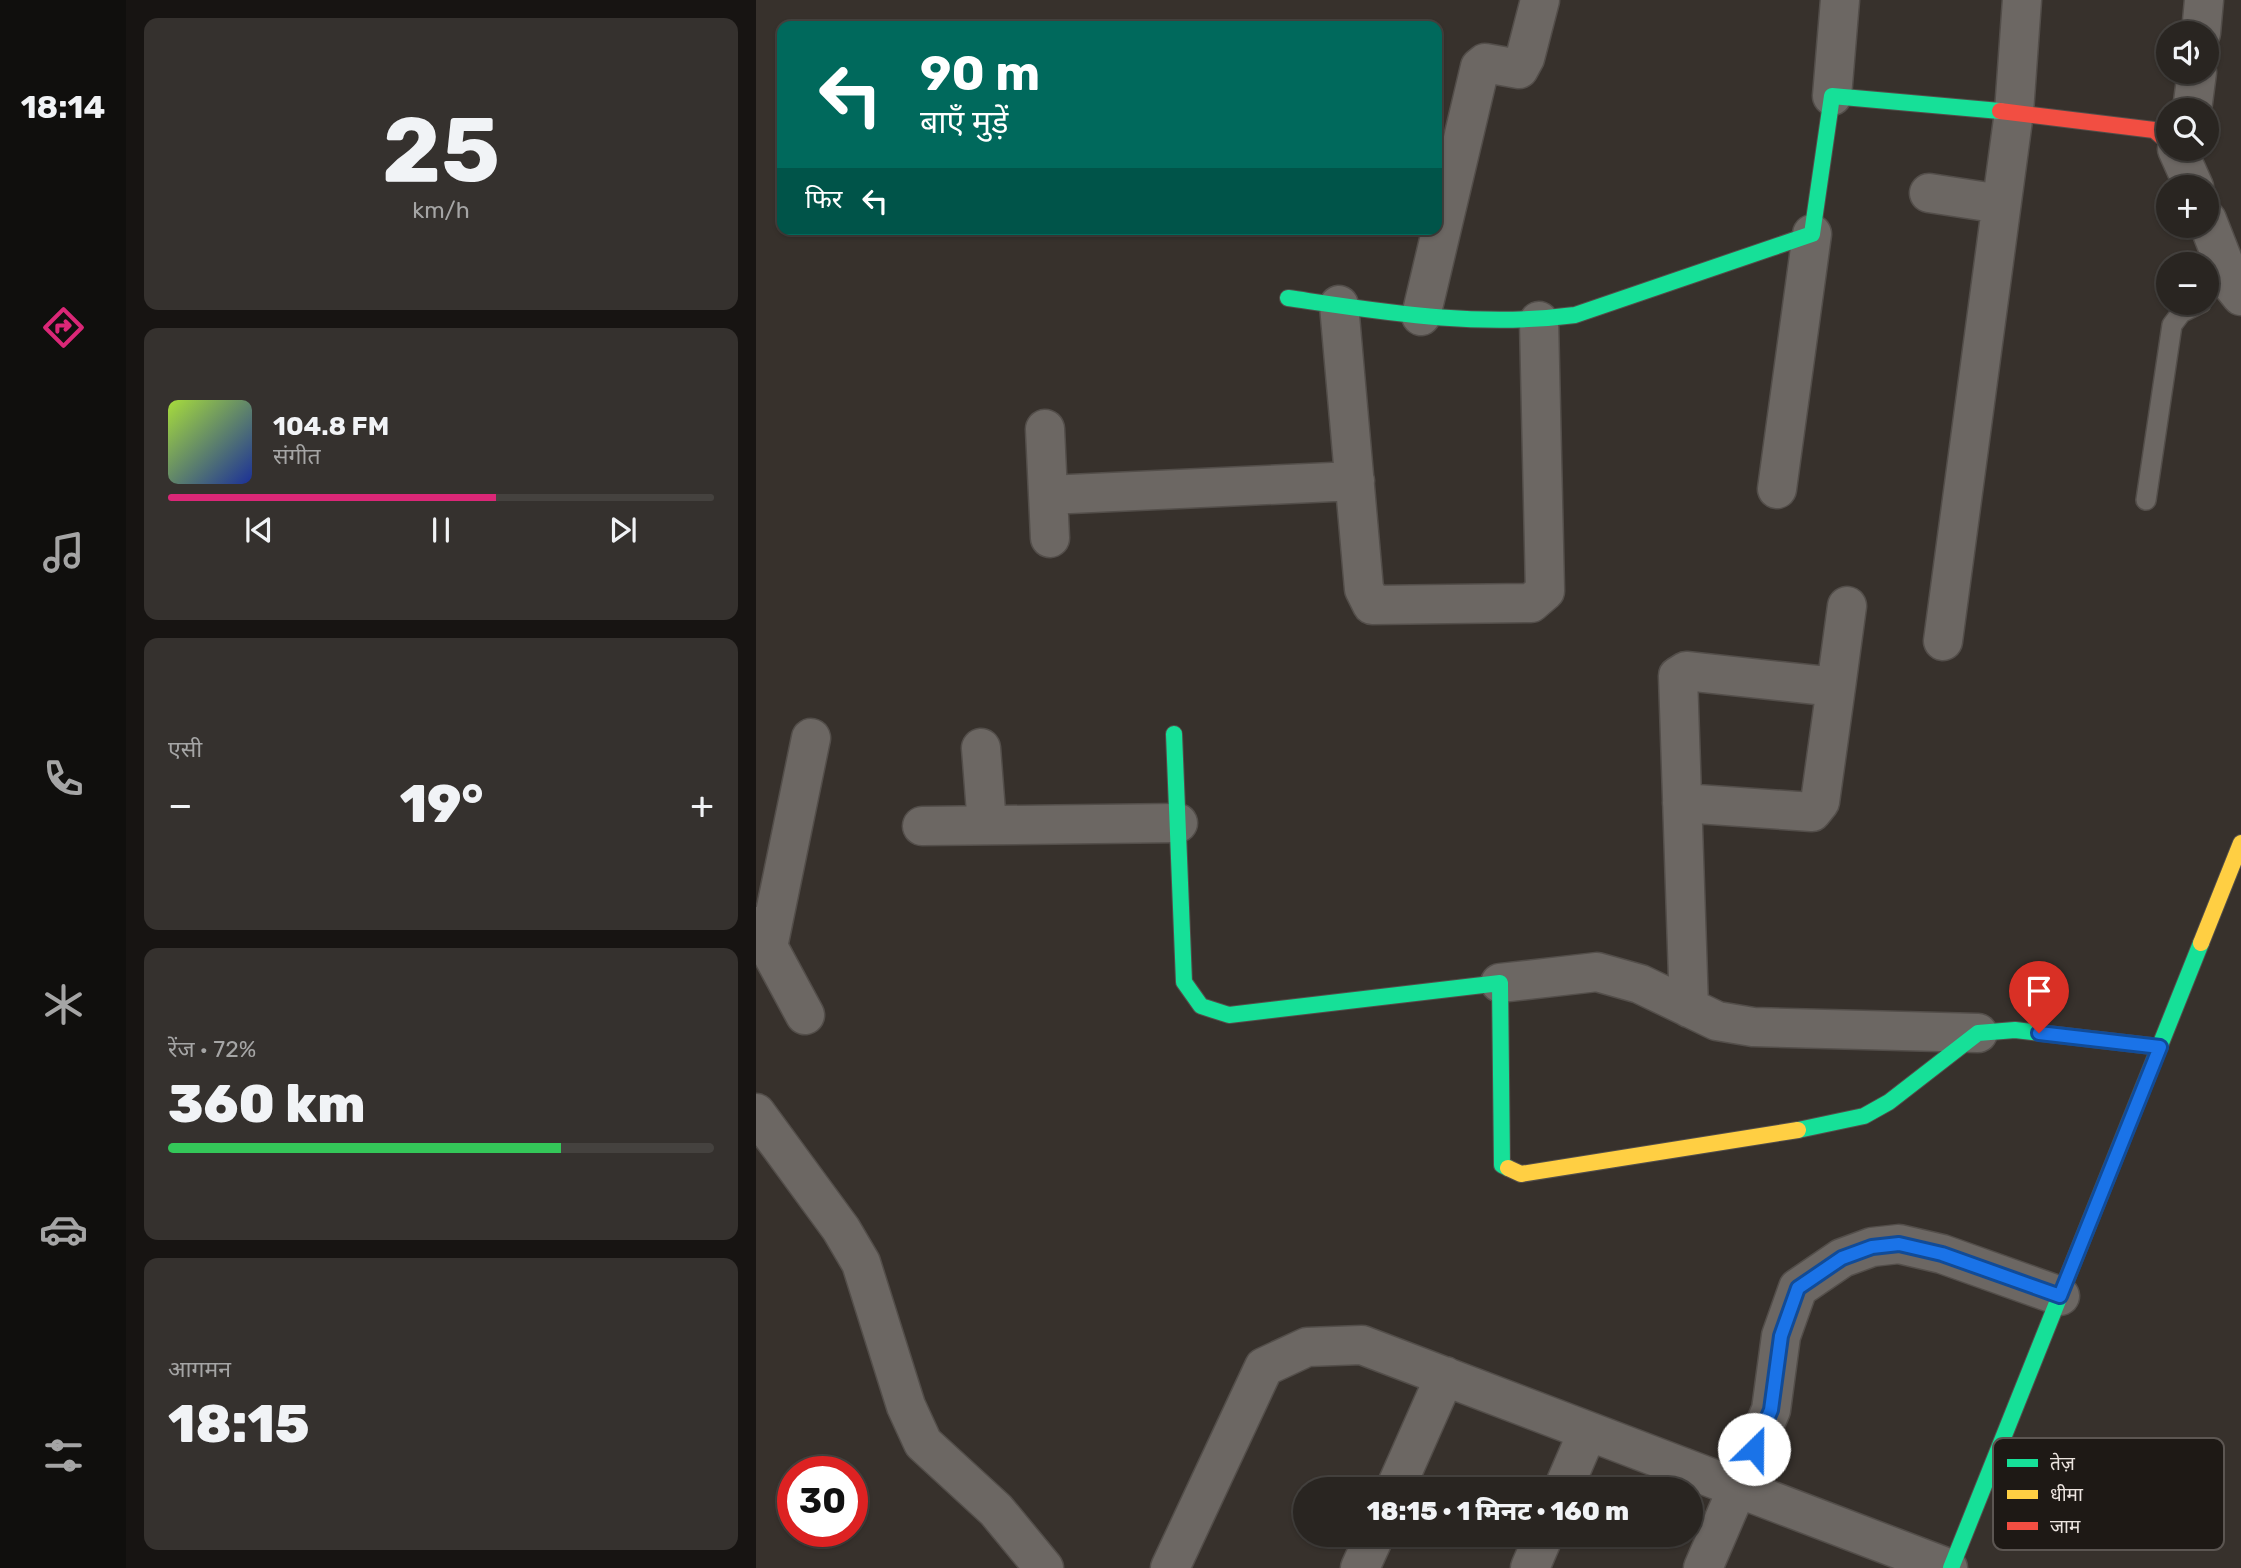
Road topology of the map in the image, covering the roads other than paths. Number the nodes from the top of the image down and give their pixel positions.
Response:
1 (1540, 0) edge
2 (1840, 0) edge
3 (2022, 0) edge
4 (2204, 0) edge
5 (2202, 21) edge
6 (1832, 96) junction
7 (2014, 112) junction
8 (2156, 132) edge
9 (1929, 193) dead end
10 (2001, 204) junction
11 (1442, 227) edge
12 (1812, 234) junction
13 (1440, 235) edge
14 (2210, 238) edge
15 (2221, 296) edge
16 (1288, 298) dead end
17 (1339, 305) junction
18 (1421, 316) junction
19 (1539, 321) junction
20 (1045, 429) dead end
21 (1355, 481) junction
22 (1777, 489) dead end
23 (1048, 495) junction
24 (2146, 500) dead end
25 (1050, 538) dead end
26 (1847, 606) dead end
27 (1943, 641) dead end
28 (1836, 687) junction
29 (1174, 734) dead end
30 (811, 738) dead end
31 (981, 748) dead end
32 (1682, 803) junction
33 (1178, 823) junction
34 (987, 825) junction
35 (922, 826) dead end
36 (2241, 842) edge
37 (762, 936) edge
38 (1500, 983) junction
39 (1689, 1008) junction
40 (805, 1015) dead end
41 (1978, 1033) junction
42 (2160, 1047) junction
43 (756, 1113) edge
44 (2060, 1296) junction
45 (1445, 1377) junction
46 (1588, 1431) junction
47 (2002, 1438) edge
48 (1993, 1460) edge
49 (1400, 1477) edge
50 (1568, 1477) edge
51 (1738, 1488) junction
52 (1370, 1547) edge
53 (1539, 1547) edge
54 (1044, 1568) edge
55 (1170, 1568) edge
56 (1360, 1568) edge
57 (1530, 1568) edge
58 (1703, 1568) edge
59 (1949, 1568) edge

1 - 11 street
2 - 6 street
3 - 7 street
4 - 5 street
6 - 7 street
6 - 12 street
7 - 8 street
7 - 10 street
9 - 10 street
10 - 27 street
12 - 19 street
12 - 22 street
13 - 18 street
14 - 15 street
15 - 24 lane
16 - 17 street
17 - 18 street
17 - 21 street
18 - 19 street
19 - 21 street
20 - 23 street
21 - 23 street
23 - 25 street
26 - 28 street
28 - 32 street
28 - 32 street
29 - 33 street
30 - 37 street
31 - 34 street
32 - 39 street
33 - 34 street
33 - 38 street
34 - 35 street
36 - 42 street
37 - 40 street
38 - 39 street
38 - 41 street
39 - 41 street
41 - 42 street
42 - 44 street
43 - 54 street
44 - 47 street
44 - 51 street
45 - 46 street
45 - 49 street
45 - 55 street
46 - 50 street
46 - 51 street
48 - 59 street
51 - 58 street
51 - 59 street
52 - 56 street
53 - 57 street

